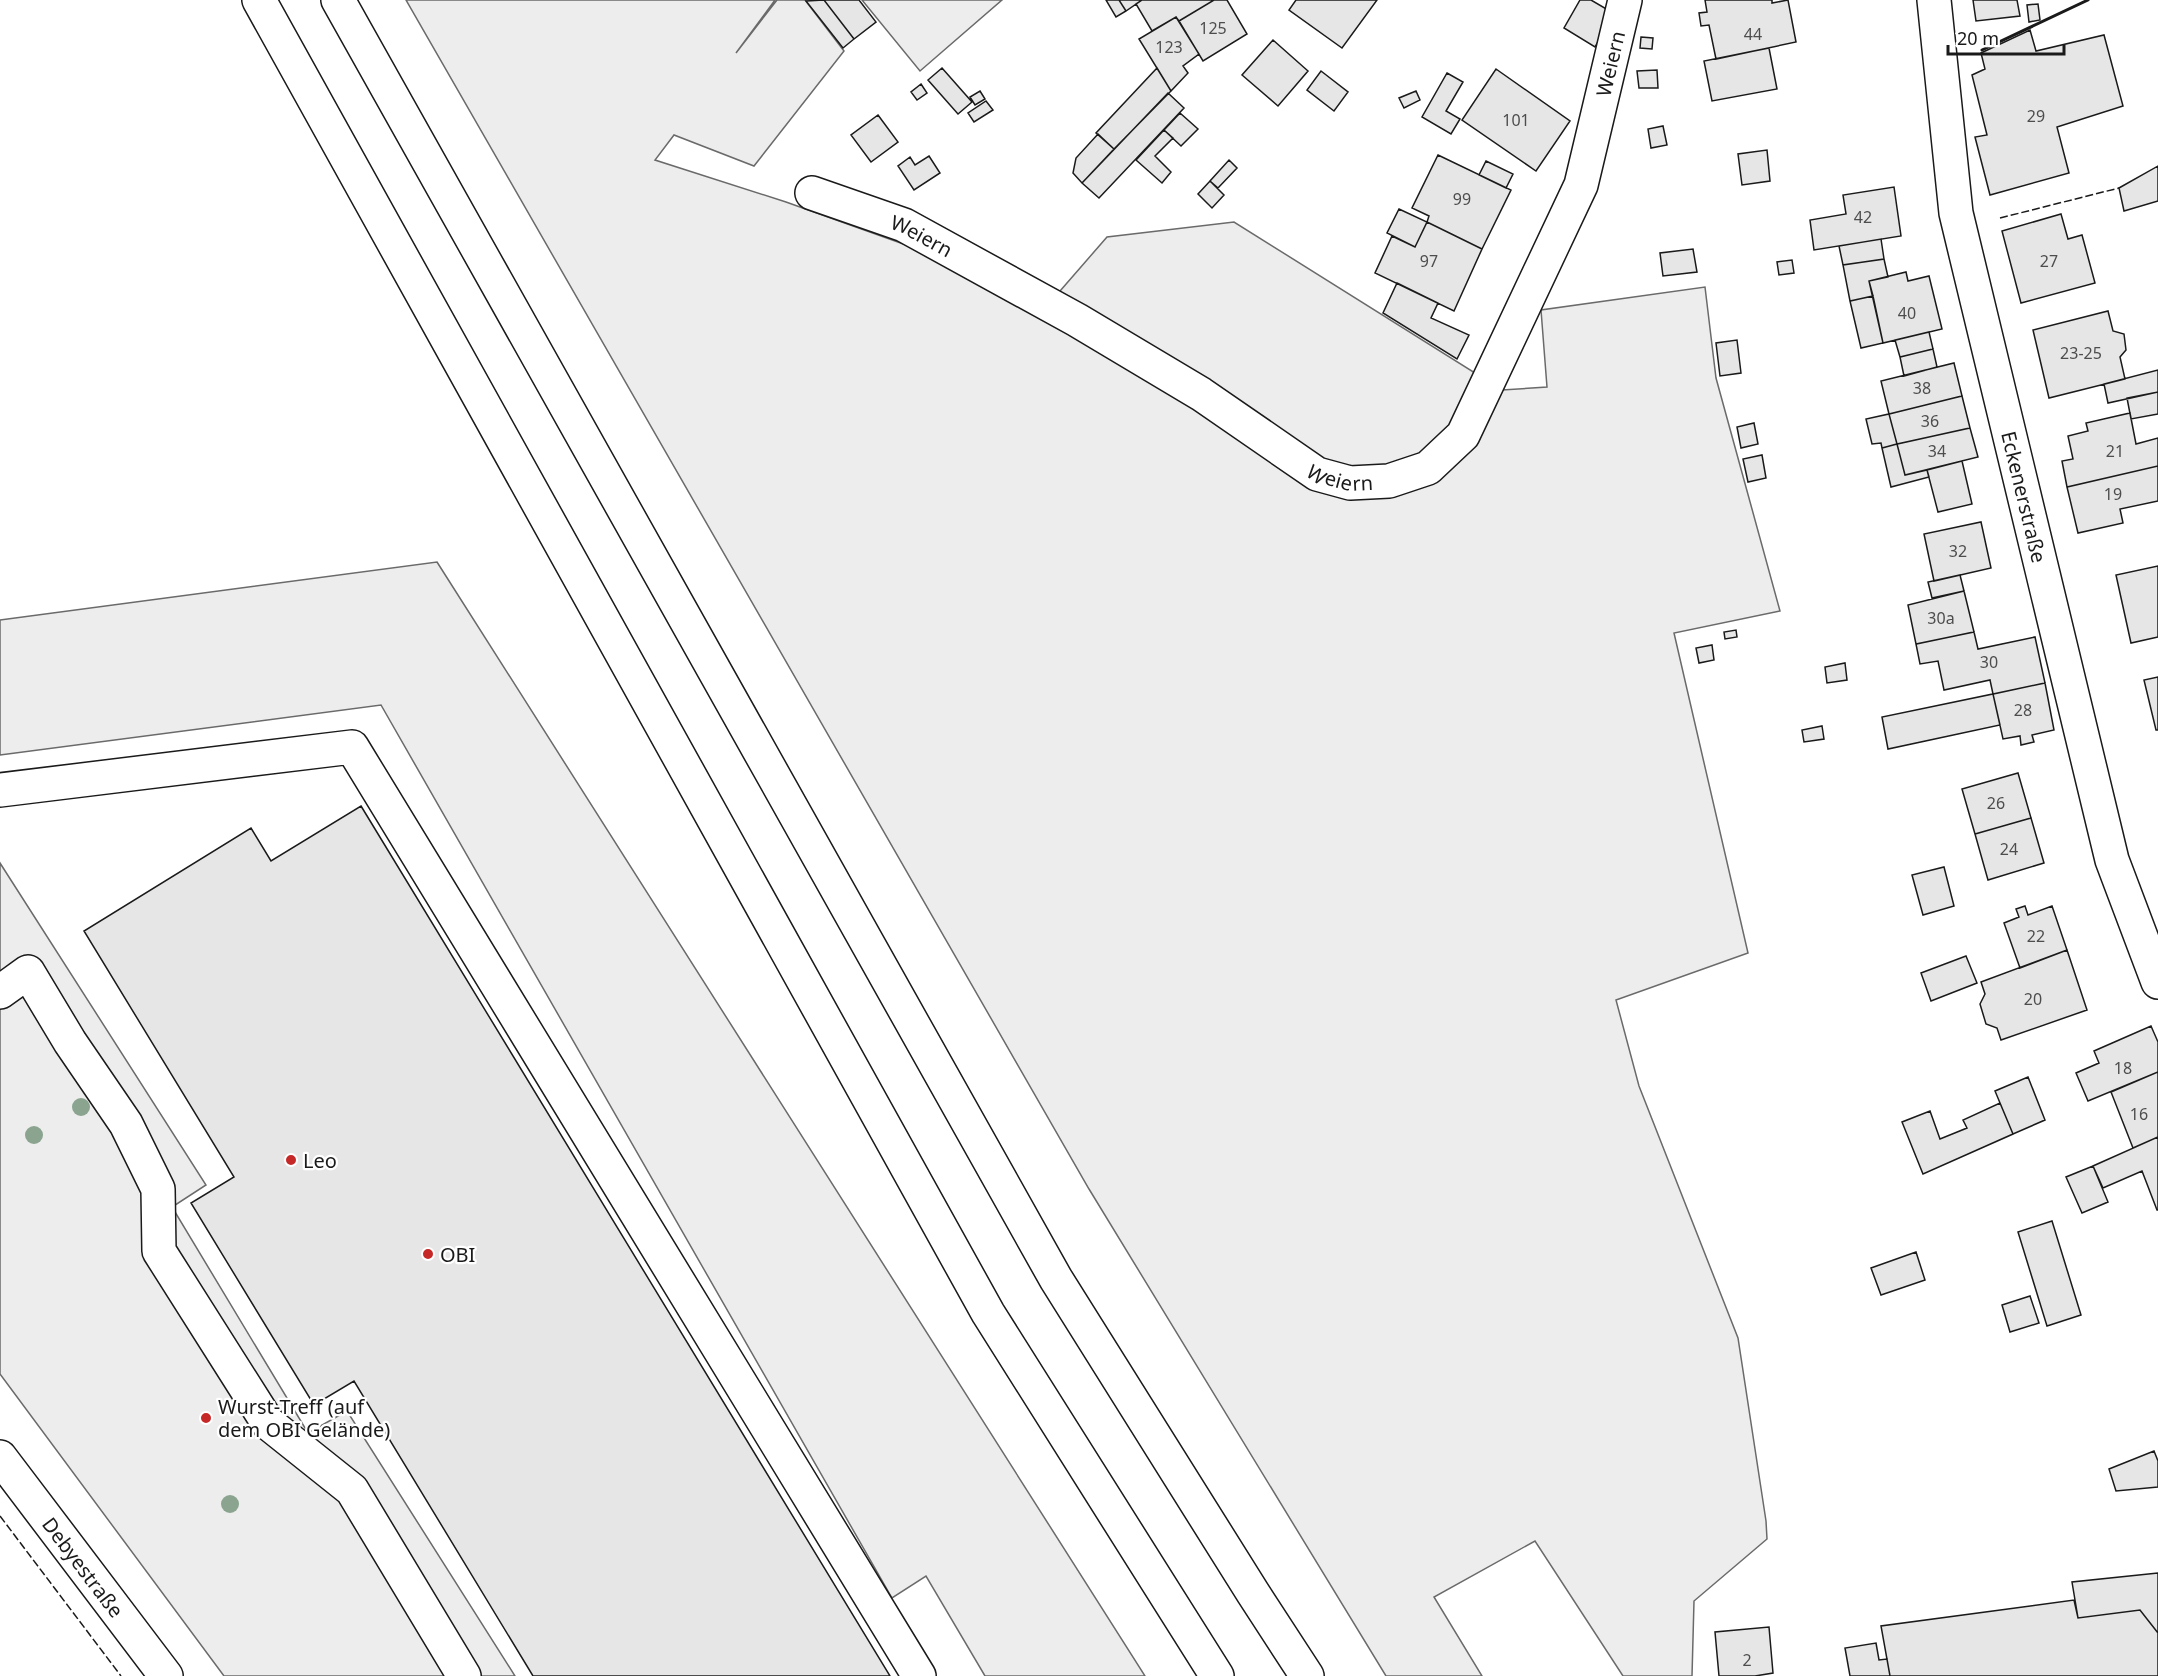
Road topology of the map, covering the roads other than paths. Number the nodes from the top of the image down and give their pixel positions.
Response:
1 (259, 0) edge
2 (338, 0) edge
3 (1625, 0) edge
4 (1934, 0) edge
5 (812, 193) dead end
6 (0, 790) edge
7 (2158, 982) edge
8 (0, 992) edge
9 (0, 1457) edge
10 (166, 1676) edge
11 (464, 1676) edge
12 (919, 1676) edge
13 (1217, 1676) edge
14 (1308, 1676) edge

1 - 13 main road
2 - 14 main road
3 - 5 main road, Weiern
4 - 7 main road, Eckenerstraße
6 - 12 main road
8 - 11 main road
9 - 10 main road, Debyestraße

